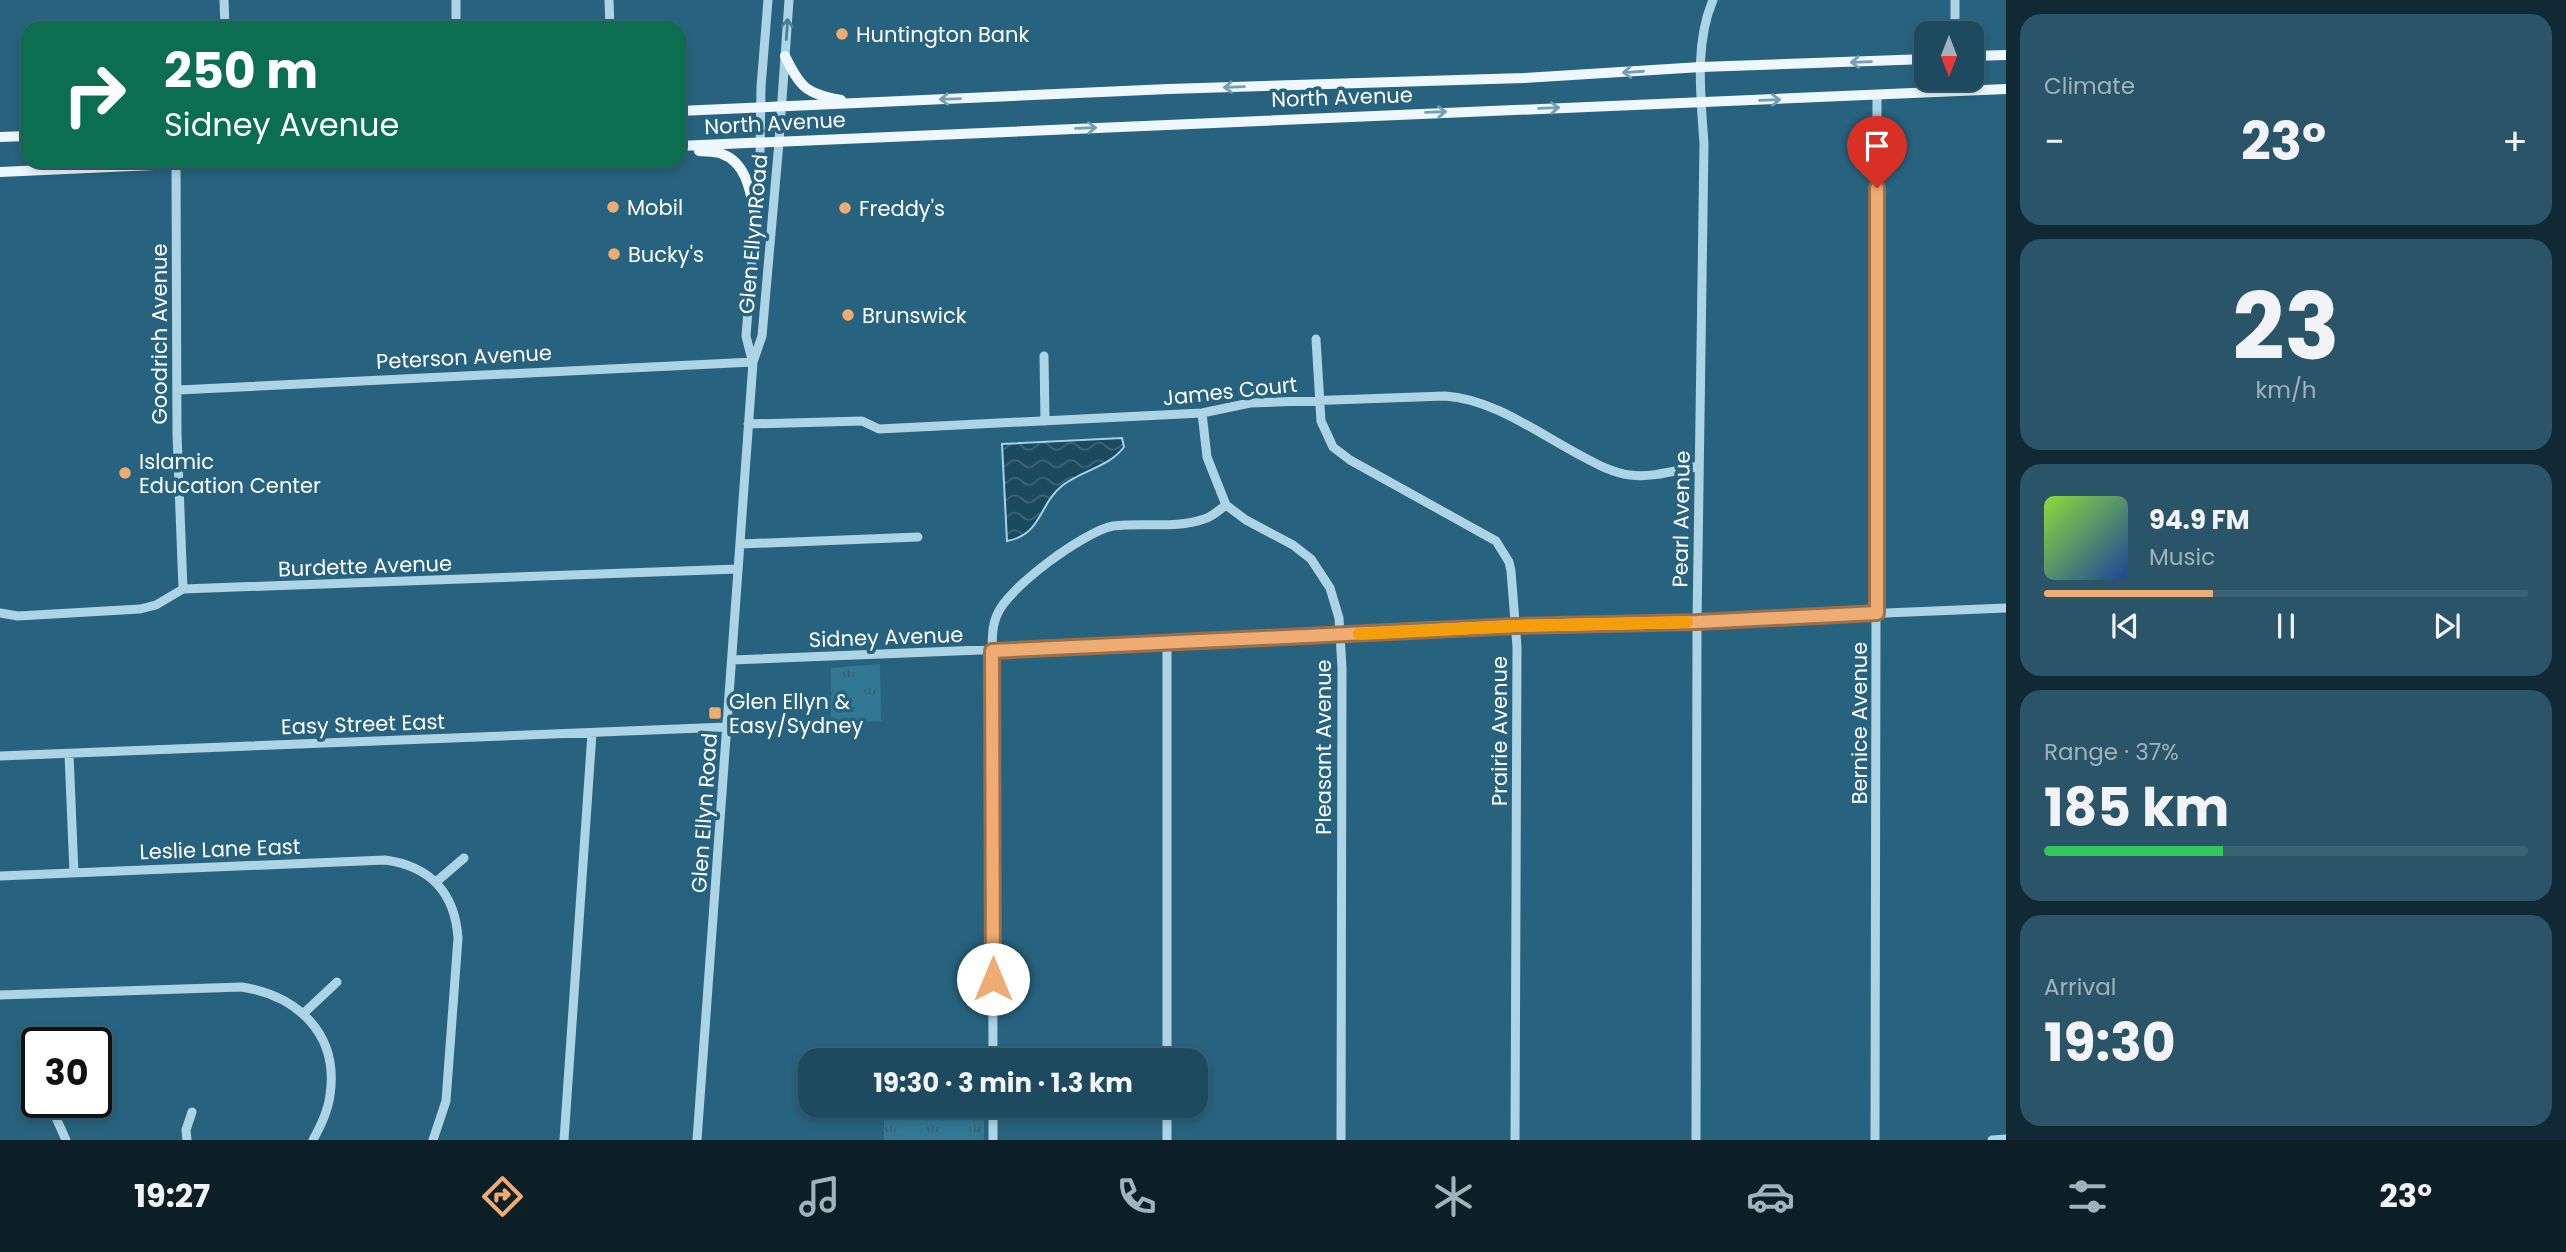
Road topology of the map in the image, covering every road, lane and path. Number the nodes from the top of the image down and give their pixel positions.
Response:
1 (224, 0) edge
2 (456, 0) edge
3 (609, 0) edge
4 (768, 0) edge
5 (789, 0) edge
6 (1713, 0) edge
7 (1955, 0) edge
8 (225, 21) edge
9 (456, 21) edge
10 (610, 21) edge
11 (1955, 21) edge
12 (2006, 54) edge
13 (1984, 55) edge
14 (785, 56) junction
15 (1914, 59) edge
16 (1701, 67) junction
17 (2006, 89) edge
18 (1877, 96) junction
19 (1702, 102) junction
20 (872, 103) junction
21 (781, 107) junction
22 (761, 108) junction
23 (686, 111) edge
24 (21, 136) edge
25 (0, 137) edge
26 (779, 142) junction
27 (761, 143) junction
28 (686, 148) edge
29 (686, 149) edge
30 (78, 168) edge
31 (176, 168) edge
32 (0, 172) edge
33 (756, 220) junction
34 (1316, 338) dead end
35 (1044, 356) dead end
36 (753, 362) junction
37 (178, 390) junction
38 (1318, 400) junction
39 (1202, 413) junction
40 (1045, 421) junction
41 (748, 424) junction
42 (1699, 466) junction
43 (1226, 505) junction
44 (918, 537) dead end
45 (740, 544) junction
46 (738, 569) junction
47 (183, 589) junction
48 (2006, 608) edge
49 (0, 613) edge
50 (1877, 613) junction
51 (1697, 622) junction
52 (1515, 626) junction
53 (1339, 636) junction
54 (1167, 643) junction
55 (992, 651) junction
56 (732, 660) junction
57 (727, 727) junction
58 (592, 733) junction
59 (69, 754) junction
60 (0, 757) edge
61 (464, 858) dead end
62 (74, 873) junction
63 (0, 876) edge
64 (436, 881) junction
65 (337, 982) dead end
66 (0, 995) edge
67 (304, 1013) junction
68 (993, 1048) edge
69 (1167, 1048) edge
70 (192, 1112) dead end
71 (993, 1118) edge
72 (1167, 1118) edge
73 (57, 1120) dead end
74 (2006, 1139) edge
75 (66, 1140) edge
76 (187, 1140) edge
77 (313, 1140) edge
78 (433, 1140) edge
79 (564, 1140) edge
80 (697, 1140) edge
81 (993, 1140) edge
82 (1167, 1140) edge
83 (1341, 1140) edge
84 (1515, 1140) edge
85 (1696, 1140) edge
86 (1875, 1140) edge
87 (1992, 1140) edge

1 - 8 street
2 - 9 street
3 - 10 street
4 - 22 street, Glen Ellyn Road
14 -> 5 street, Glen Ellyn Road
6 - 16 street, Pearl Avenue
7 - 11 street
12 - 13 main road
14 - 20 main road
14 - 21 street, Glen Ellyn Road
15 -> 16 main road, North Avenue
16 - 19 street, Pearl Avenue
16 -> 20 main road, North Avenue
17 - 18 main road, North Avenue
19 -> 18 main road, North Avenue
18 - 50 street, Bernice Avenue
26 -> 19 main road, North Avenue
19 - 42 street, Pearl Avenue
20 - 21 main road, North Avenue
21 - 22 main road, North Avenue
21 - 26 street, Glen Ellyn Road
22 - 23 main road, North Avenue
22 - 27 street, Glen Ellyn Road
24 - 25 main road
26 - 27 main road, North Avenue
26 - 36 street, Glen Ellyn Road
27 - 28 main road, North Avenue
27 - 33 street, Glen Ellyn Road
29 - 33 main road
30 - 32 main road
31 - 37 street, Goodrich Avenue
33 - 36 street, Glen Ellyn Road
34 - 38 street, Prairie Avenue
35 - 40 street
36 - 37 street, Peterson Avenue
36 - 41 street, Glen Ellyn Road
37 - 47 street, Goodrich Avenue
38 - 39 street, James Court
38 - 42 street, James Court
38 - 52 street, Prairie Avenue
39 - 40 street, James Court
39 - 43 street
40 - 41 street, James Court
41 - 45 street, Glen Ellyn Road
42 - 51 street, Pearl Avenue
43 - 53 street, Pleasant Avenue
43 - 55 street
44 - 45 street
45 - 46 street, Glen Ellyn Road
46 - 47 street, Burdette Avenue
46 - 56 street, Glen Ellyn Road
47 - 49 street, Burdette Avenue
48 - 50 street, Sidney Avenue
50 - 51 street, Sidney Avenue
50 - 86 street, Bernice Avenue
51 - 52 street, Sidney Avenue
51 - 85 street, Pearl Avenue
52 - 53 street, Sidney Avenue
52 - 84 street, Prairie Avenue
53 - 54 street, Sidney Avenue
53 - 83 street, Pleasant Avenue
54 - 55 street, Sidney Avenue
54 - 69 street
55 - 56 street, Sidney Avenue
55 - 68 street
56 - 57 street, Glen Ellyn Road
57 - 58 street, Easy Street East
57 - 80 street, Glen Ellyn Road
58 - 59 street, Easy Street East
58 - 79 street
59 - 60 street, Easy Street East
59 - 62 street
61 - 64 street
62 - 63 street, Leslie Lane East
62 - 64 street, Leslie Lane East
64 - 78 street
65 - 67 street
66 - 67 street
67 - 77 street
70 - 76 street
71 - 81 street
72 - 82 street
73 - 75 street
74 - 87 street

